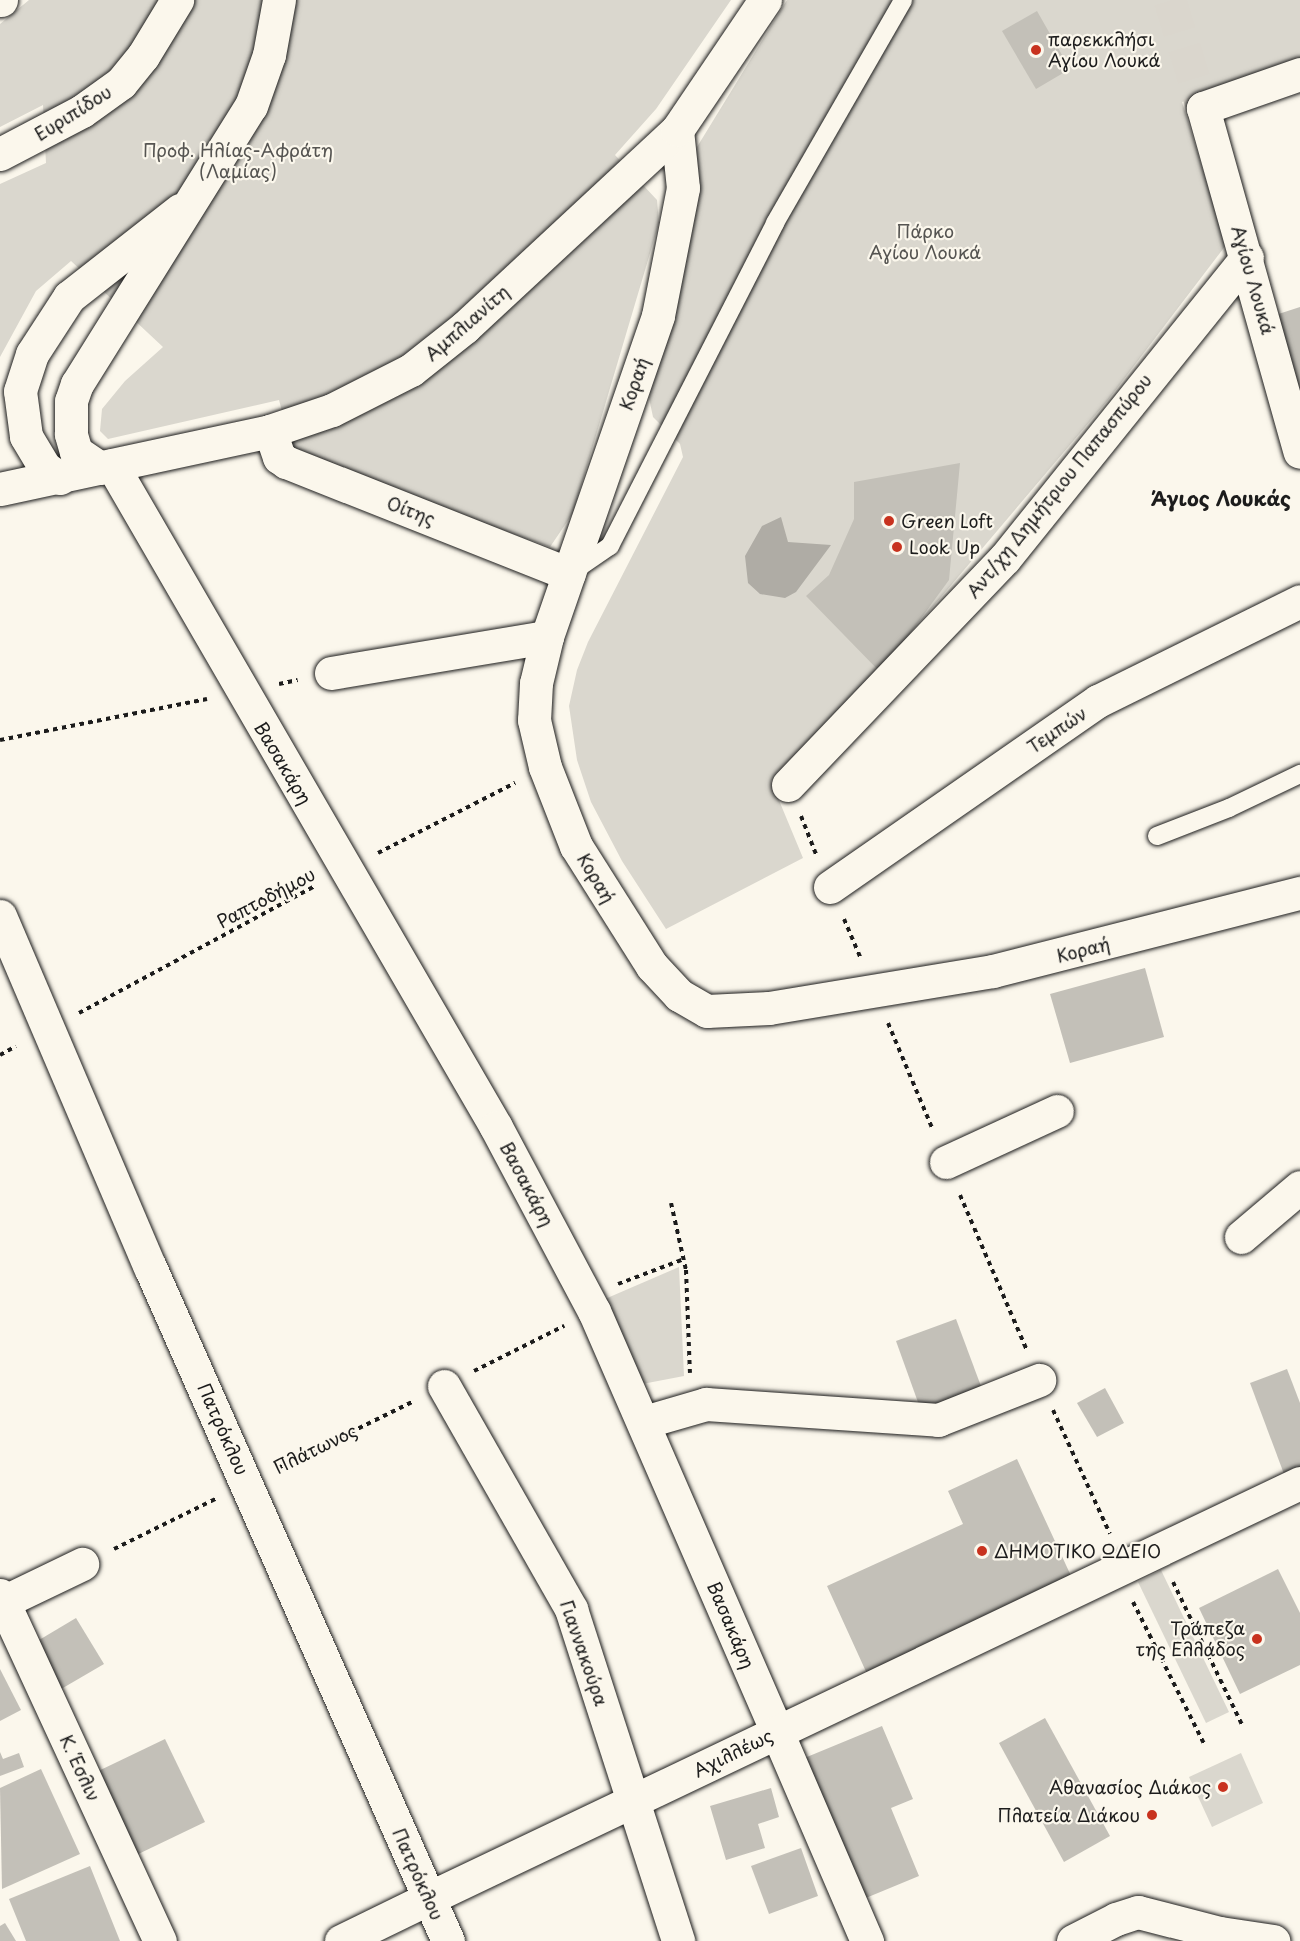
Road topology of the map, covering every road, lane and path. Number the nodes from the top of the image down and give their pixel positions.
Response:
1 (177, 0) edge
2 (279, 0) edge
3 (765, 0) edge
4 (903, 0) edge
5 (1300, 74) edge
6 (677, 130) junction
7 (0, 154) edge
8 (196, 197) junction
9 (1247, 257) junction
10 (20, 391) junction
11 (0, 420) edge
12 (270, 431) junction
13 (1300, 453) edge
14 (106, 467) junction
15 (60, 478) junction
16 (0, 489) edge
17 (568, 574) junction
18 (1300, 601) edge
19 (547, 637) junction
20 (331, 673) joint
21 (241, 692) junction
22 (0, 740) edge
23 (545, 767) junction
24 (1300, 774) edge
25 (788, 785) dead end
26 (1157, 836) dead end
27 (346, 870) junction
28 (830, 887) dead end
29 (1300, 893) edge
30 (0, 916) edge
31 (51, 1028) junction
32 (0, 1054) edge
33 (1056, 1112) dead end
34 (946, 1162) dead end
35 (1300, 1187) edge
36 (671, 1203) dead end
37 (1241, 1237) dead end
38 (684, 1259) junction
39 (590, 1304) junction
40 (1039, 1380) dead end
41 (444, 1386) junction
42 (691, 1406) junction
43 (644, 1422) junction
44 (247, 1483) junction
45 (1300, 1483) edge
46 (1158, 1552) junction
47 (82, 1564) joint
48 (1122, 1570) junction
49 (2, 1598) edge
50 (1243, 1727) dead end
51 (777, 1732) junction
52 (1205, 1746) dead end
53 (633, 1802) junction
54 (429, 1898) junction
55 (1300, 1939) edge
56 (160, 1941) edge
57 (341, 1941) edge
58 (448, 1941) edge
59 (678, 1941) edge
60 (867, 1941) edge
61 (1073, 1941) edge
62 (1273, 1941) edge
63 (1283, 1941) edge

1 - 7 street, Ευριπίδου
2 - 8 street
3 - 6 street, Αμπλιανίτη
4 - 17 lane
5 - 9 street, Αγίου Λουκά
6 - 12 street, Αμπλιανίτη
6 - 17 street, Κοραή
8 - 10 street
8 - 14 street
9 - 13 street, Αγίου Λουκά
9 - 25 street, Αντ/χη Δημήτριου Παπασπύρου
10 - 11 street
10 - 15 street
12 - 14 street, Αμπλιανίτη
12 - 17 street, Οίτης
14 - 15 street, Αμπλιανίτη
14 - 21 street, Βασακάρη
15 - 16 street
17 - 19 street, Κοραή
18 - 28 street, Τεμπών
19 - 20 street
19 - 23 street, Κοραή
20 - 21 path
21 - 22 path
21 - 27 street, Βασακάρη
23 - 27 path, Ραπτοδήμου
23 - 29 street, Κοραή
24 - 26 lane
27 - 31 path, Ραπτοδήμου
27 - 39 street, Βασακάρη
30 - 31 street, Πατρόκλου
31 - 32 path, Ραπτοδήμου
31 - 44 street, Πατρόκλου
33 - 34 street
35 - 37 street
36 - 38 path
38 - 39 path, Πλάτωνος
38 - 42 path
39 - 41 path, Πλάτωνος
39 - 43 street, Βασακάρη
40 - 42 street
41 - 44 path, Πλάτωνος
41 - 53 street, Γιαννακούρα
42 - 43 street
43 - 51 street, Βασακάρη
44 - 47 path, Πλάτωνος
44 - 54 street, Πατρόκλου
45 - 46 street, Αχιλλέως
46 - 48 street, Αχιλλέως
46 - 50 path
47 - 49 street
48 - 51 street, Αχιλλέως
48 - 52 path
49 - 56 street, K. Έσλιν
51 - 53 street, Αχιλλέως
51 - 60 street, Βασακάρη
53 - 54 street, Αχιλλέως
53 - 59 street, Γιαννακούρα
54 - 57 street, Αχιλλέως
54 - 58 street, Πατρόκλου
55 - 63 street
61 - 62 street

